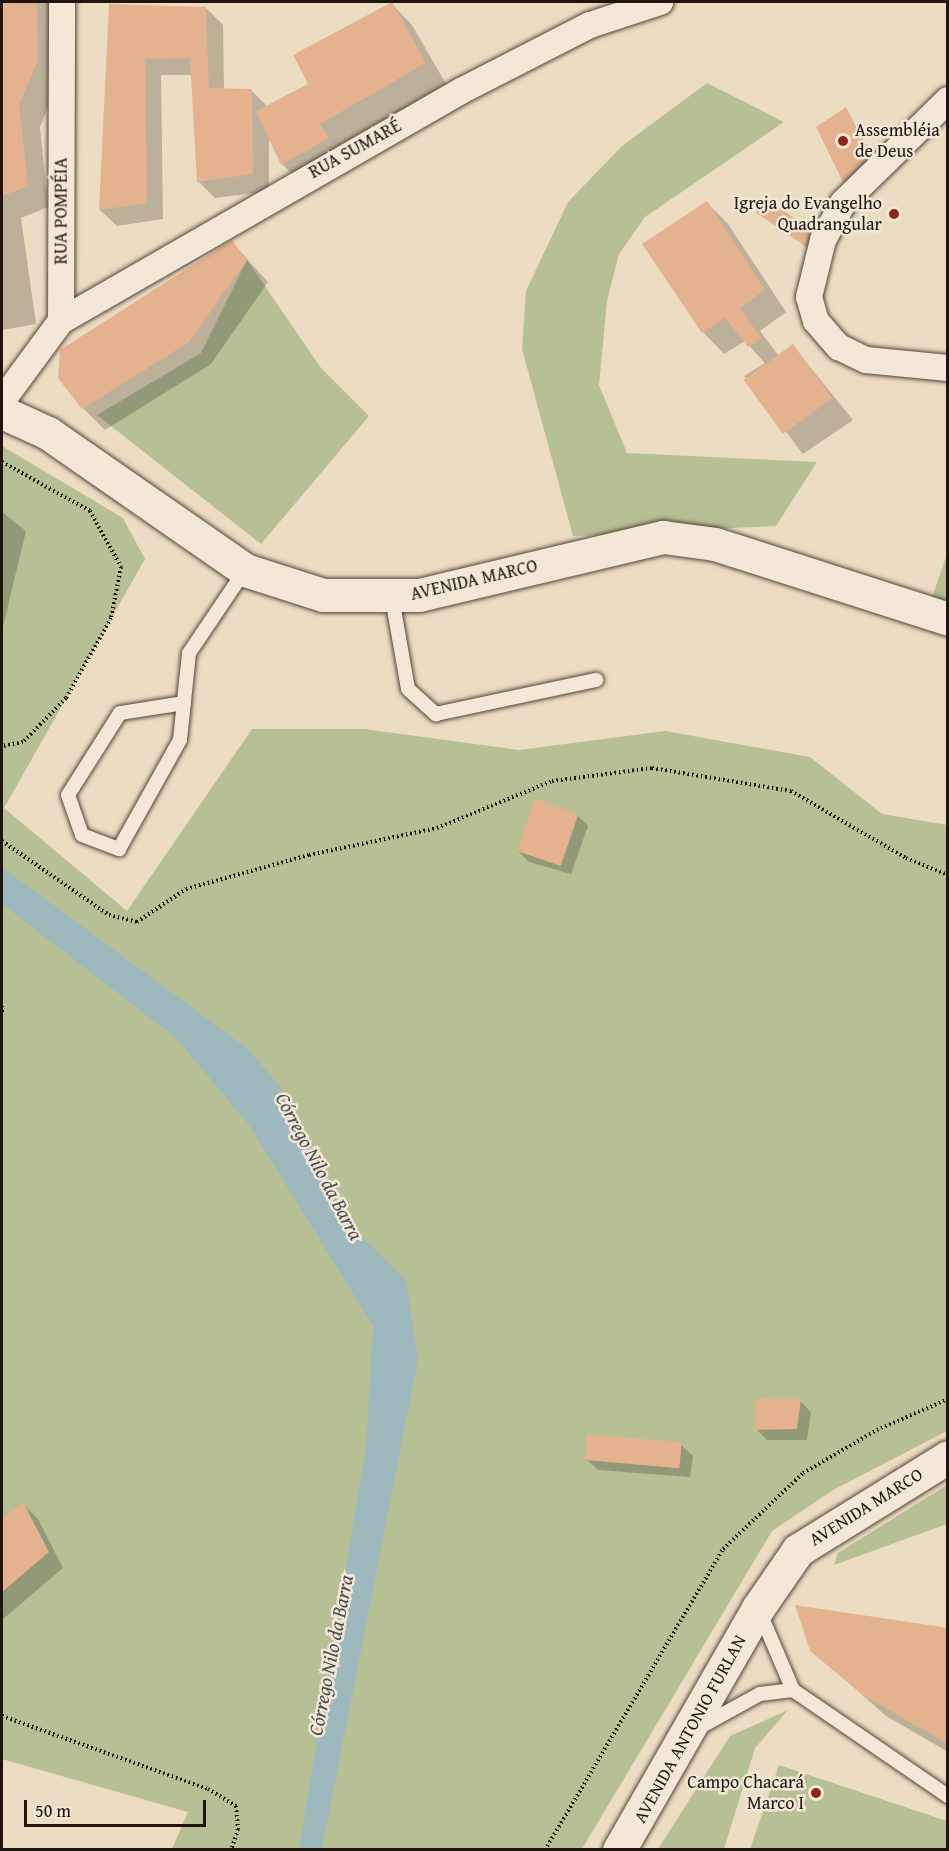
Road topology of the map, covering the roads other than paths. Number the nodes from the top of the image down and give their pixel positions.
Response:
1 (62, 2) edge
2 (660, 2) edge
3 (948, 100) edge
4 (61, 321) junction
5 (948, 368) edge
6 (2, 400) edge
7 (2, 412) edge
8 (245, 570) junction
9 (392, 598) junction
10 (948, 619) edge
11 (596, 680) dead end
12 (184, 704) junction
13 (948, 1457) edge
14 (758, 1608) junction
15 (793, 1690) junction
16 (682, 1737) junction
17 (948, 1796) edge
18 (619, 1850) edge

1 - 4 street, RUA POMPÉIA
2 - 4 street, RUA SUMARÉ
3 - 5 street
4 - 6 street
7 - 8 main road, AVENIDA MARCO
8 - 9 main road, AVENIDA MARCO
8 - 12 lane
9 - 10 main road, AVENIDA MARCO
9 - 11 lane
12 - 12 lane
13 - 14 main road, AVENIDA MARCO
14 - 15 lane
14 - 16 main road, AVENIDA ANTONIO FURLAN
15 - 16 lane
15 - 17 lane
16 - 18 main road, AVENIDA ANTONIO FURLAN

